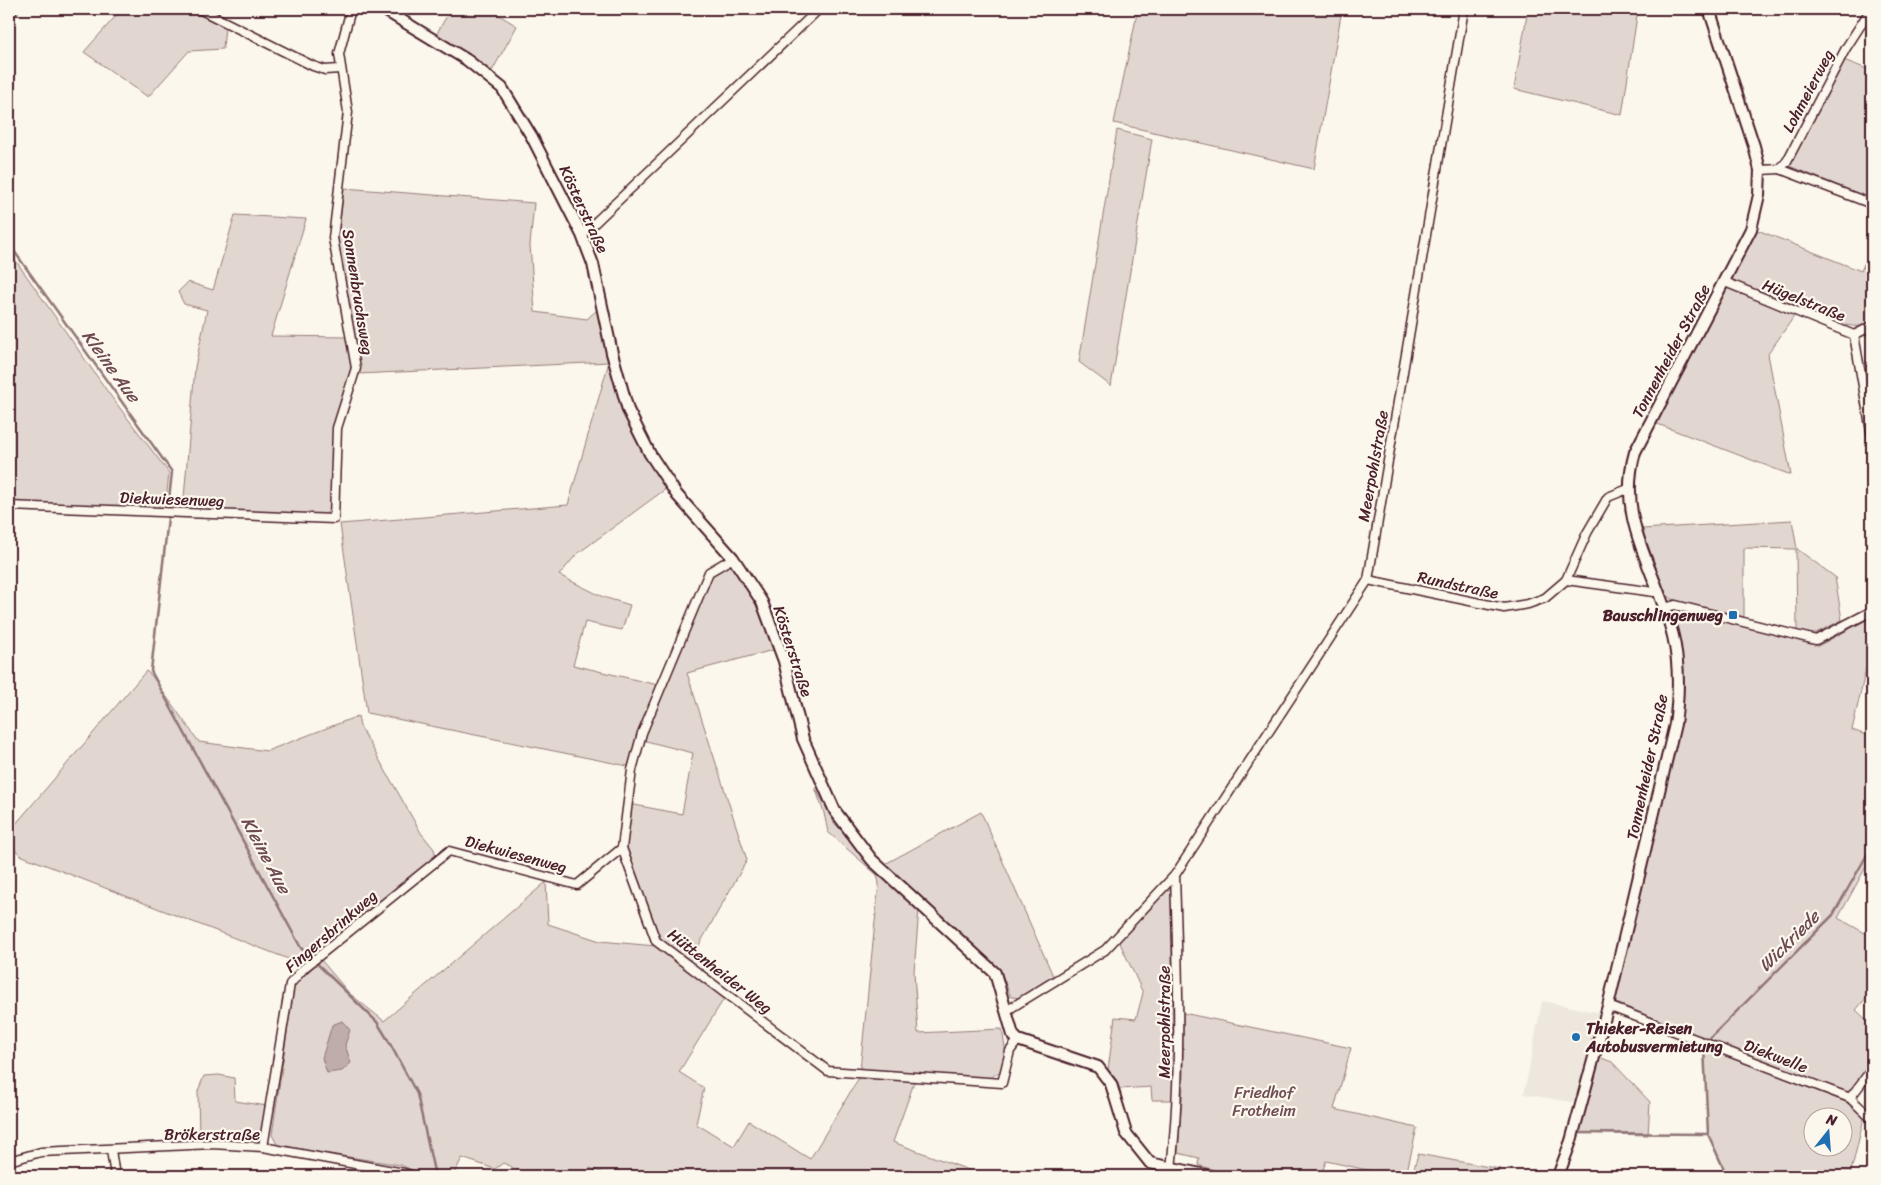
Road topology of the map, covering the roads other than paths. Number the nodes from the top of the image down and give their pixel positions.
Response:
1 (14, 9) edge
2 (199, 9) edge
3 (351, 9) edge
4 (383, 9) edge
5 (820, 9) edge
6 (1464, 9) edge
7 (1709, 9) edge
8 (1871, 9) edge
9 (9, 13) edge
10 (340, 69) junction
11 (1780, 169) junction
12 (1760, 170) junction
13 (1872, 204) edge
14 (582, 235) junction
15 (1725, 282) junction
16 (1872, 326) edge
17 (1854, 335) junction
18 (1872, 437) edge
19 (1628, 489) junction
20 (9, 506) edge
21 (334, 519) joint
22 (733, 558) junction
23 (1368, 580) junction
24 (1566, 580) junction
25 (1658, 590) junction
26 (1664, 608) junction
27 (1872, 611) edge
28 (622, 848) junction
29 (449, 851) joint
30 (1175, 874) junction
31 (1608, 1006) junction
32 (1006, 1011) junction
33 (1018, 1040) junction
34 (1872, 1069) edge
35 (1850, 1098) junction
36 (1872, 1119) edge
37 (263, 1147) junction
38 (111, 1150) junction
39 (9, 1161) edge
40 (1169, 1173) edge
41 (115, 1176) edge
42 (413, 1176) edge
43 (1210, 1176) edge
44 (1558, 1176) edge

1 - 9 street
2 - 10 street
3 - 10 street, Sonnenbruchsweg
4 - 14 main road, Kösterstraße
5 - 14 street
6 - 23 street, Meerpohlstraße
7 - 12 main road, Tonnenheider Straße
8 - 11 street, Lohmeierweg
10 - 21 street, Sonnenbruchsweg
11 - 12 street
11 - 13 street
12 - 15 main road, Tonnenheider Straße
14 - 22 main road, Kösterstraße
15 - 17 street, Hügelstraße
15 - 19 main road, Tonnenheider Straße
16 - 17 street, Hügelstraße
17 - 18 street
19 - 24 street, Rundstraße
19 - 25 main road, Tonnenheider Straße
20 - 21 street, Diekwiesenweg
22 - 28 street, Hüttenheider Weg
22 - 32 main road, Kösterstraße
23 - 24 street, Rundstraße
23 - 30 street, Meerpohlstraße
24 - 25 street
25 - 26 main road, Tonnenheider Straße
26 - 27 street
26 - 31 main road, Tonnenheider Straße
28 - 29 street, Diekwiesenweg
28 - 33 street, Hüttenheider Weg
29 - 37 street, Fingersbrinkweg
30 - 32 street, Meerpohlstraße
30 - 40 street, Meerpohlstraße
31 - 35 street, Diekwelle
31 - 44 main road, Tonnenheider Straße
32 - 33 main road, Kösterstraße
33 - 40 main road
34 - 35 street
35 - 36 street, Diekwelle
37 - 38 street, Brökerstraße
37 - 42 street, Brökerstraße
38 - 39 street, Brökerstraße
38 - 41 street
40 - 43 main road

